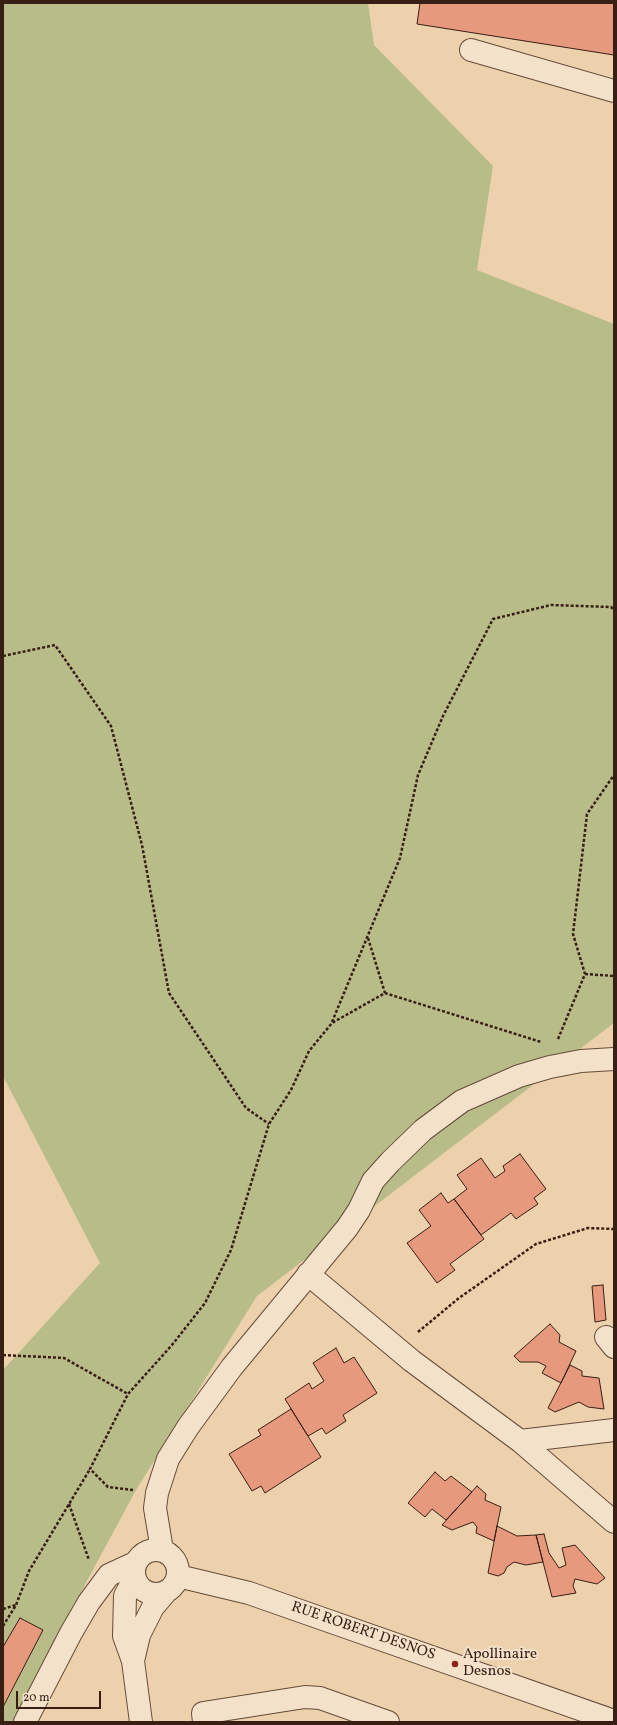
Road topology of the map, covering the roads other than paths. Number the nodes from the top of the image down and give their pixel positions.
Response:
1 (471, 50) dead end
2 (614, 91) edge
3 (614, 1059) edge
4 (308, 1274) junction
5 (614, 1430) edge
6 (520, 1441) junction
7 (614, 1522) edge
8 (162, 1550) junction
9 (135, 1571) junction
10 (178, 1576) junction
11 (165, 1593) junction
12 (133, 1661) junction
13 (601, 1719) edge
14 (25, 1722) edge
15 (141, 1722) edge
16 (204, 1722) edge
17 (388, 1722) edge

1 - 2 street
3 - 4 street
4 - 6 street
4 - 8 street
5 - 6 street
6 - 7 street
8 - 9 street
8 - 10 street
9 - 11 street
9 - 12 street
9 - 14 street
10 - 11 street
10 - 13 street, RUE ROBERT DESNOS
11 - 12 street
12 - 15 street
16 - 17 street

